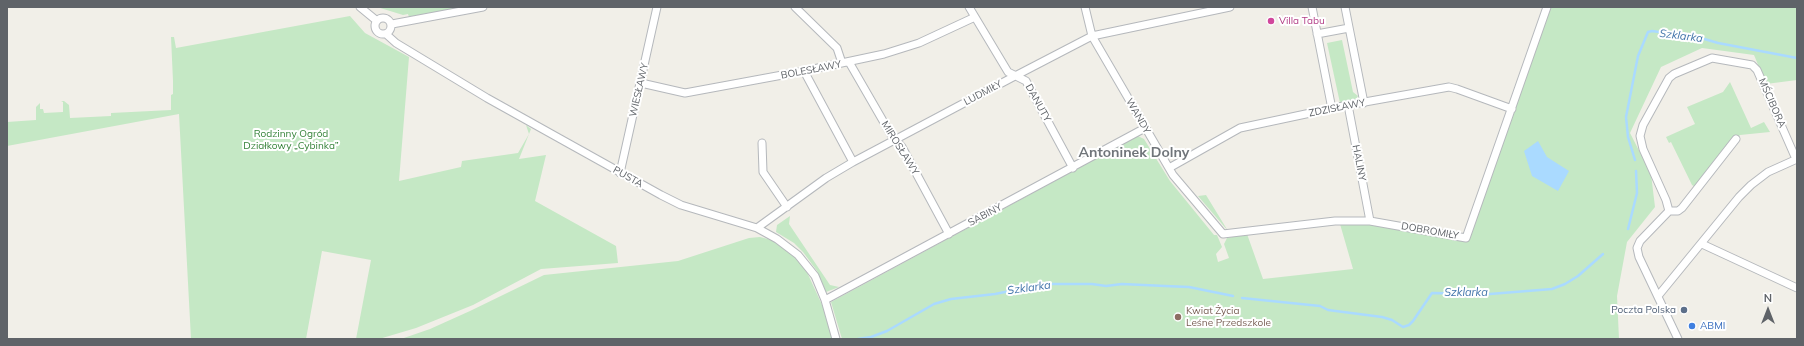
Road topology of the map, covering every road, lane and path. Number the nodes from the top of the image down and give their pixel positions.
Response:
1 (360, 7) edge
2 (482, 7) edge
3 (657, 7) edge
4 (795, 7) edge
5 (970, 7) edge
6 (1085, 7) edge
7 (1230, 7) edge
8 (1312, 7) edge
9 (1345, 7) edge
10 (1547, 7) edge
11 (975, 17) junction
12 (377, 20) junction
13 (392, 24) junction
14 (1349, 28) junction
15 (386, 34) junction
16 (1317, 34) junction
17 (1092, 36) junction
18 (846, 63) junction
19 (804, 71) junction
20 (1015, 76) junction
21 (642, 83) junction
22 (1364, 103) junction
23 (1348, 106) junction
24 (1332, 109) junction
25 (1512, 109) junction
26 (1145, 128) junction
27 (1736, 139) dead end
28 (895, 140) junction
29 (762, 143) dead end
30 (1797, 159) edge
31 (853, 162) junction
32 (1073, 168) junction
33 (1169, 168) junction
34 (620, 173) junction
35 (787, 207) junction
36 (1669, 211) junction
37 (1370, 221) junction
38 (757, 228) junction
39 (949, 234) junction
40 (1223, 234) joint
41 (1702, 244) junction
42 (1797, 288) edge
43 (1658, 296) junction
44 (824, 300) junction
45 (836, 339) edge
46 (1678, 339) edge

1 - 12 street
2 - 13 street
3 - 21 street, WIESŁAWY
4 - 18 street, MIROSŁAWY
5 - 11 street, DANUTY
6 - 17 street, WANDY
7 - 17 street, LUDMIŁY
8 - 16 street
9 - 14 street
10 - 25 street, DOBROMIŁY
11 - 18 street, BOLESŁAWY
11 - 20 street, DANUTY
12 - 13 street
12 - 15 street
13 - 15 street
14 - 16 street
14 - 22 street
15 - 34 street, PUSTA
16 - 24 street
17 - 20 street, LUDMIŁY
17 - 26 street, WANDY
18 - 19 street, BOLESŁAWY
18 - 28 street, MIROSŁAWY
19 - 21 street, BOLESŁAWY
19 - 31 street
20 - 28 street, LUDMIŁY
20 - 32 street, DANUTY
21 - 34 street, WIESŁAWY
22 - 23 street, ZDZISŁAWY
22 - 25 street, ZDZISŁAWY
23 - 24 street, ZDZISŁAWY
23 - 37 street, HALINY
24 - 33 street, ZDZISŁAWY
25 - 37 street, DOBROMIŁY
26 - 32 street, SABINY
26 - 33 street, WANDY
27 - 36 street
28 - 31 street, LUDMIŁY
28 - 39 street, MIROSŁAWY
29 - 35 street
30 - 36 street, MŚCIBORA
30 - 41 street, MŚCIBORA
31 - 35 street, LUDMIŁY
32 - 39 street, SABINY
33 - 40 street, WANDY
34 - 38 street, PUSTA
35 - 38 street, LUDMIŁY
36 - 43 street
37 - 40 street, DOBROMIŁY
38 - 44 street, PUSTA
39 - 44 street, SABINY
41 - 42 street
41 - 43 street, MŚCIBORA
43 - 46 street
44 - 45 street, PUSTA

